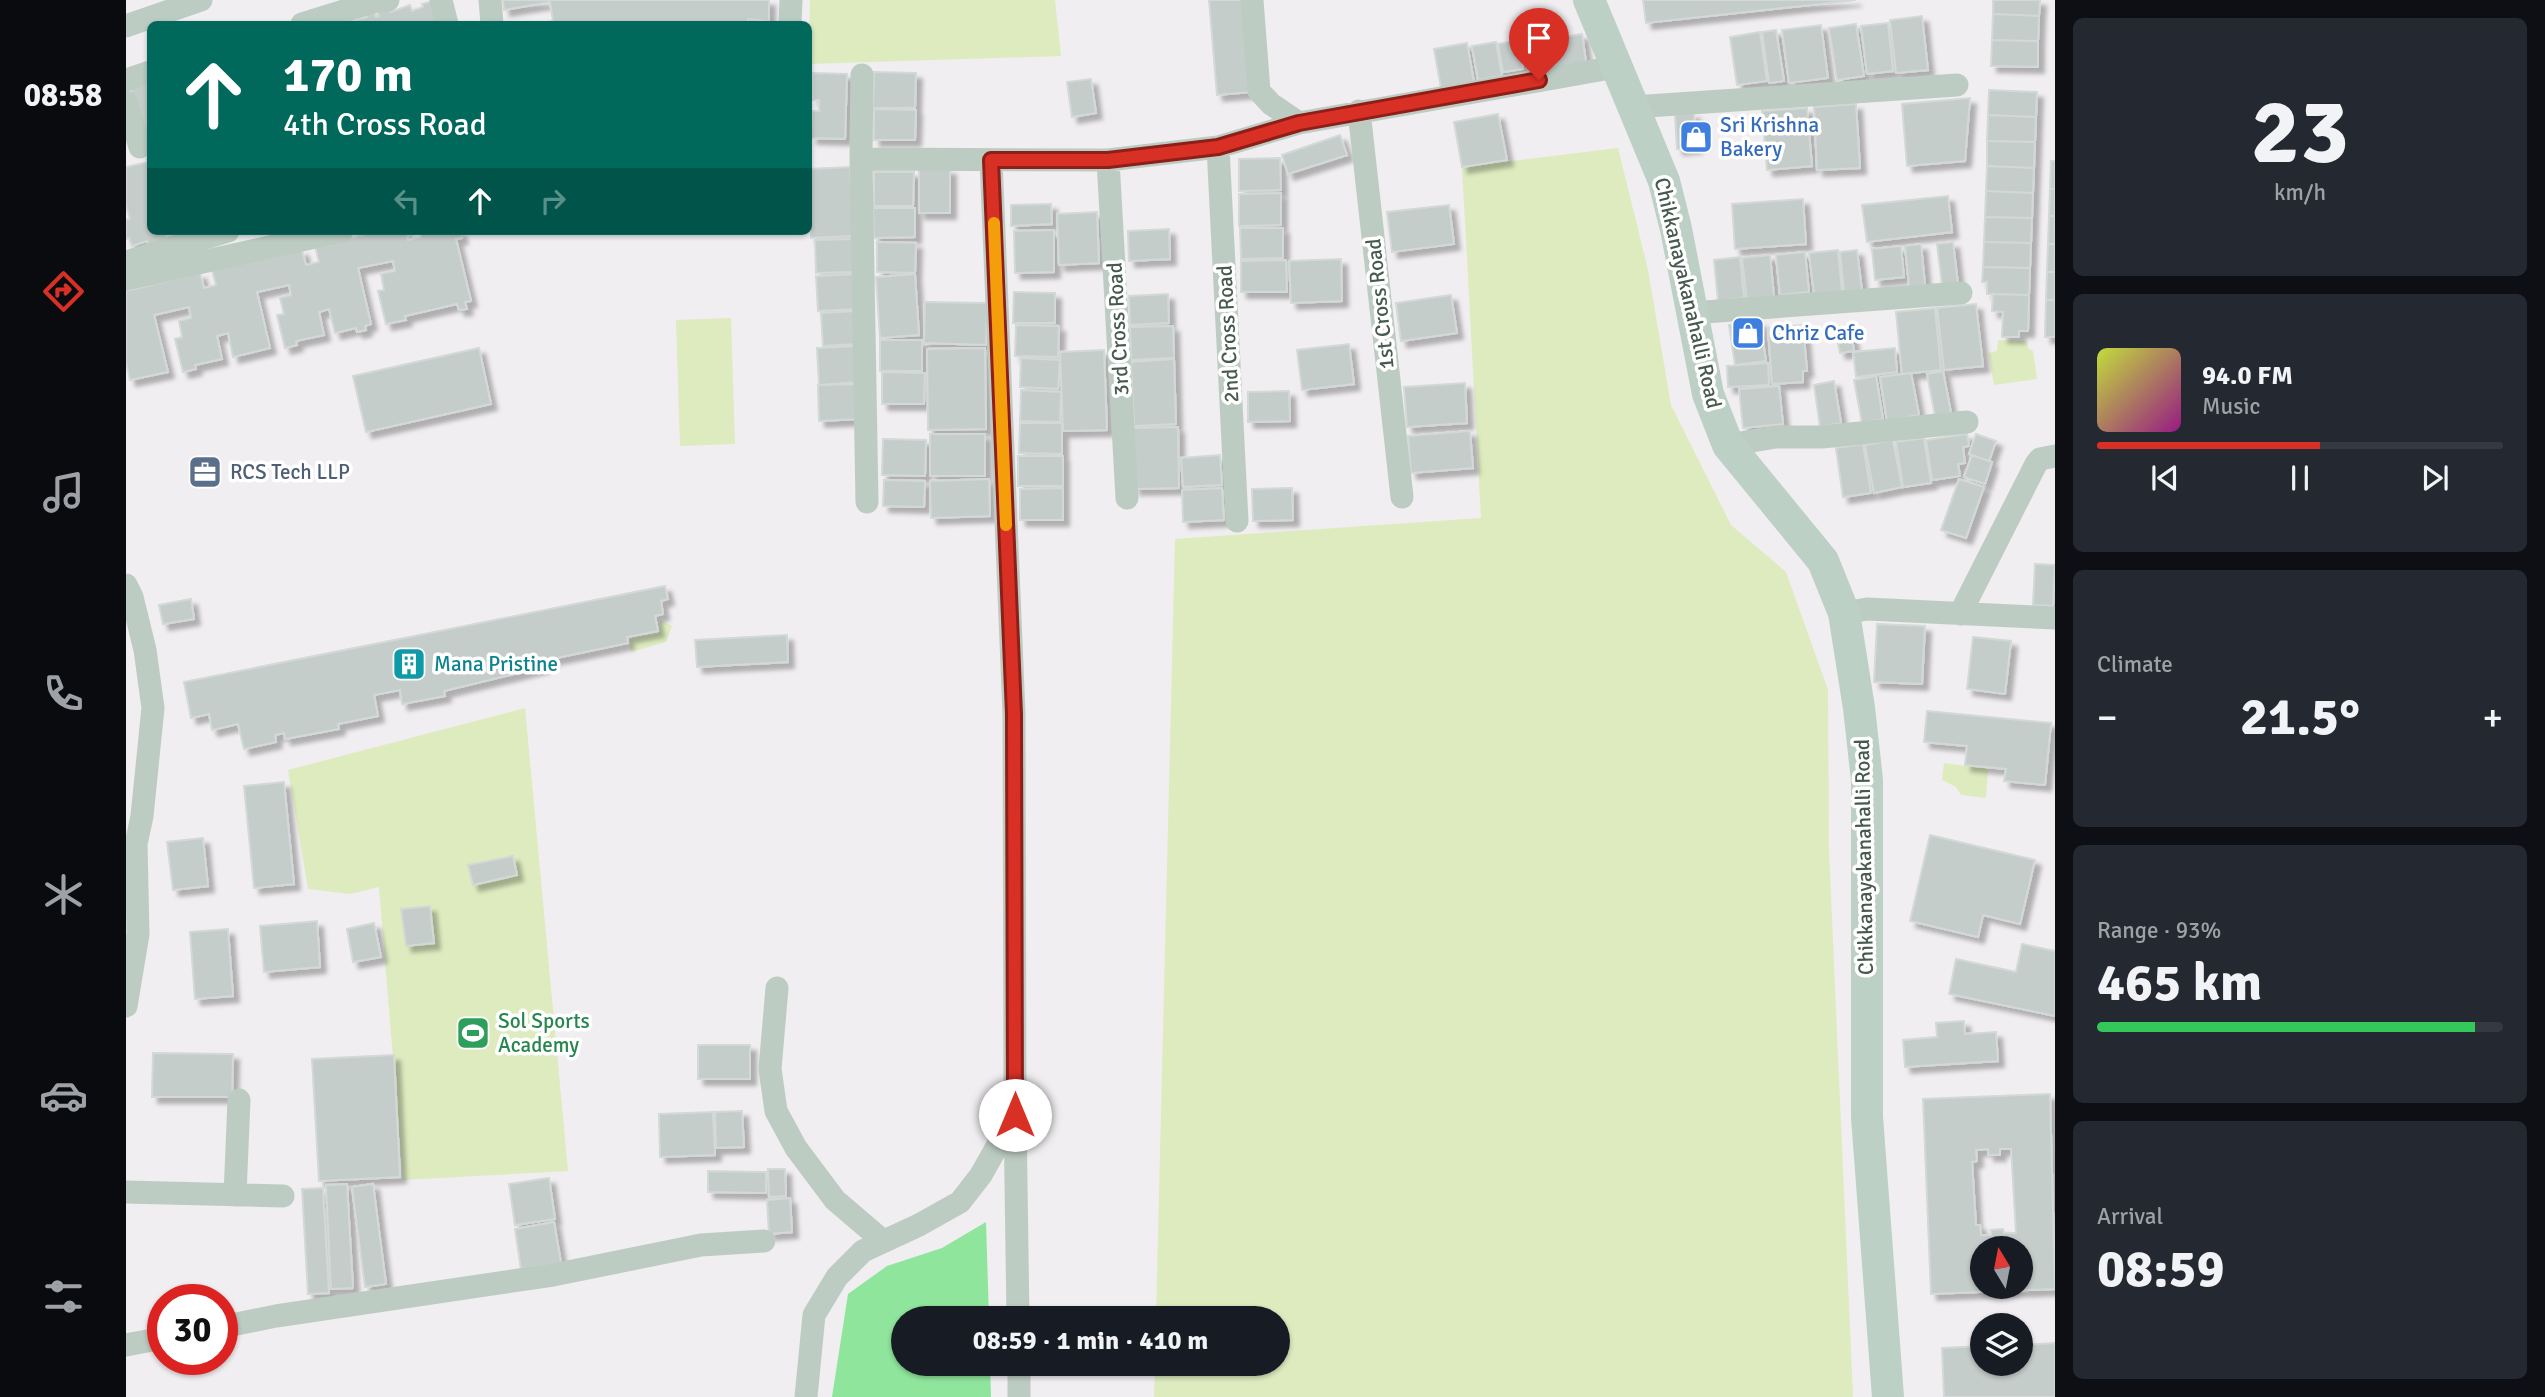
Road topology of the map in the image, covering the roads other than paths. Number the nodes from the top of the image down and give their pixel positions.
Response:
1 (201, 0) edge
2 (388, 0) edge
3 (441, 0) edge
4 (489, 0) edge
5 (791, 0) edge
6 (1252, 0) edge
7 (1589, 0) edge
8 (312, 21) edge
9 (446, 21) edge
10 (492, 21) edge
11 (790, 21) edge
12 (126, 26) edge
13 (1616, 67) junction
14 (147, 73) edge
15 (862, 75) dead end
16 (126, 80) edge
17 (1957, 85) dead end
18 (126, 102) edge
19 (1633, 107) junction
20 (1359, 111) junction
21 (1299, 123) junction
22 (1218, 147) junction
23 (139, 148) edge
24 (861, 159) junction
25 (991, 160) junction
26 (1108, 160) junction
27 (215, 235) edge
28 (324, 235) edge
29 (126, 262) edge
30 (126, 279) edge
31 (1961, 293) dead end
32 (1691, 313) junction
33 (1967, 422) dead end
34 (1728, 445) junction
35 (2055, 456) edge
36 (1402, 497) dead end
37 (1127, 498) dead end
38 (867, 502) dead end
39 (1237, 520) dead end
40 (128, 594) edge
41 (1844, 613) junction
42 (1960, 614) junction
43 (2055, 618) edge
44 (777, 988) dead end
45 (126, 1006) edge
46 (239, 1100) dead end
47 (1015, 1115) junction
48 (126, 1192) edge
49 (235, 1195) junction
50 (283, 1196) dead end
51 (764, 1241) dead end
52 (883, 1241) junction
53 (1018, 1306) edge
54 (238, 1324) edge
55 (147, 1341) edge
56 (126, 1345) edge
57 (1019, 1376) edge
58 (806, 1397) edge
59 (1019, 1397) edge
60 (1888, 1397) edge

1 - 12 street
2 - 8 street
3 - 9 street
4 - 10 street
5 - 11 street
6 - 21 street
7 - 13 main road, Chikkanayakanahalli Road
13 - 19 main road, Chikkanayakanahalli Road
13 - 20 street
14 - 16 street
15 - 24 street
17 - 19 street
18 - 23 street
19 - 32 main road, Chikkanayakanahalli Road
20 - 21 street
20 - 36 street, 1st Cross Road
21 - 22 street
22 - 26 street
22 - 39 street, 2nd Cross Road
24 - 25 street
24 - 38 street
25 - 26 street
25 - 47 street
26 - 37 street, 3rd Cross Road
27 - 29 street
28 - 30 street
31 - 32 street
32 - 34 main road, Chikkanayakanahalli Road
33 - 34 street
34 - 41 main road, Chikkanayakanahalli Road
35 - 42 street
40 - 45 street
41 - 42 street
41 - 60 main road, Chikkanayakanahalli Road
42 - 43 street
44 - 52 street
46 - 49 street
47 - 52 street
47 - 53 street
48 - 49 street
49 - 50 street
51 - 54 street
52 - 58 street
55 - 56 street
57 - 59 street

